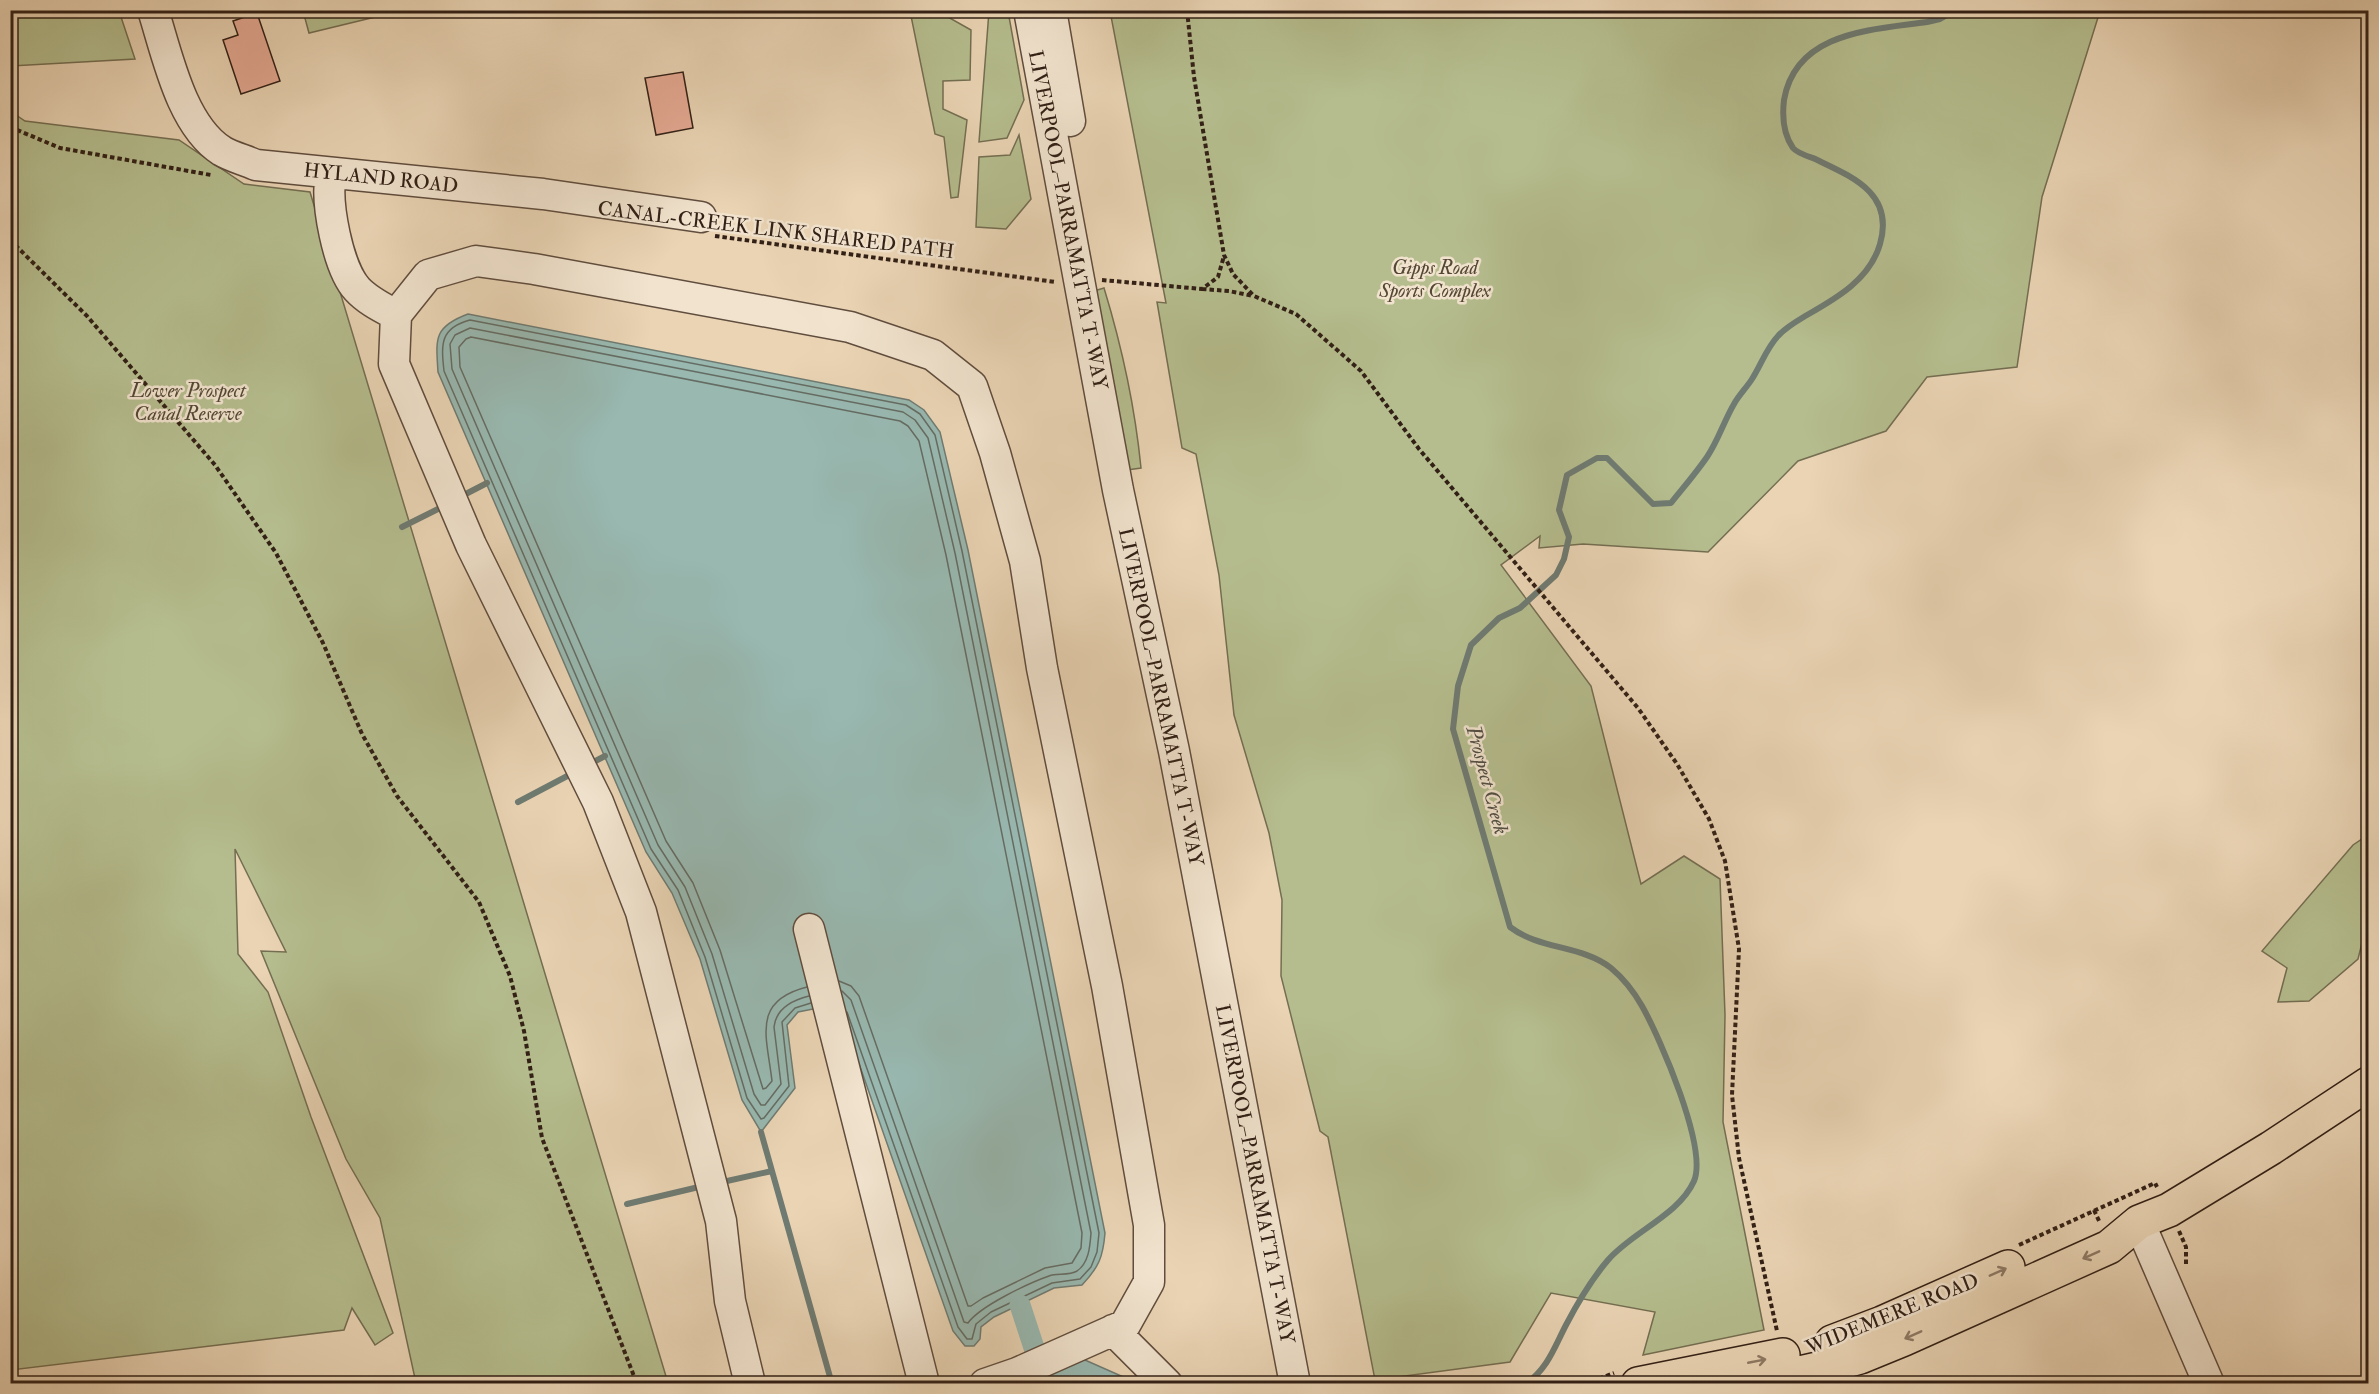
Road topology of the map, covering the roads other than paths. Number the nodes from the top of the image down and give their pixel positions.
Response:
1 (153, 10) edge
2 (1029, 10) edge
3 (1051, 10) edge
4 (331, 174) junction
5 (707, 226) road end
6 (1068, 273) junction
7 (396, 315) junction
8 (1118, 490) junction
9 (809, 929) dead end
10 (2368, 1084) edge
11 (2139, 1222) junction
12 (1113, 1330) junction
13 (1629, 1377) edge
14 (750, 1383) edge
15 (924, 1383) edge
16 (986, 1383) edge
17 (1167, 1383) edge
18 (1295, 1383) edge
19 (1316, 1383) edge
20 (1752, 1383) edge
21 (2209, 1383) edge

1 - 4 street, HYLAND ROAD
2 - 6 street, LIVERPOOL–PARRAMATTA T-WAY
3 - 6 street
4 - 5 street, HYLAND ROAD
4 - 7 street
6 - 8 street, LIVERPOOL–PARRAMATTA T-WAY
7 - 12 street
7 - 14 street
8 - 18 street, LIVERPOOL–PARRAMATTA T-WAY
8 - 19 street
9 - 15 street
10 - 11 main road, WIDEMERE ROAD
13 -> 11 main road, WIDEMERE ROAD
11 -> 20 main road, WIDEMERE ROAD
11 - 21 street
12 - 16 street
12 - 17 street

